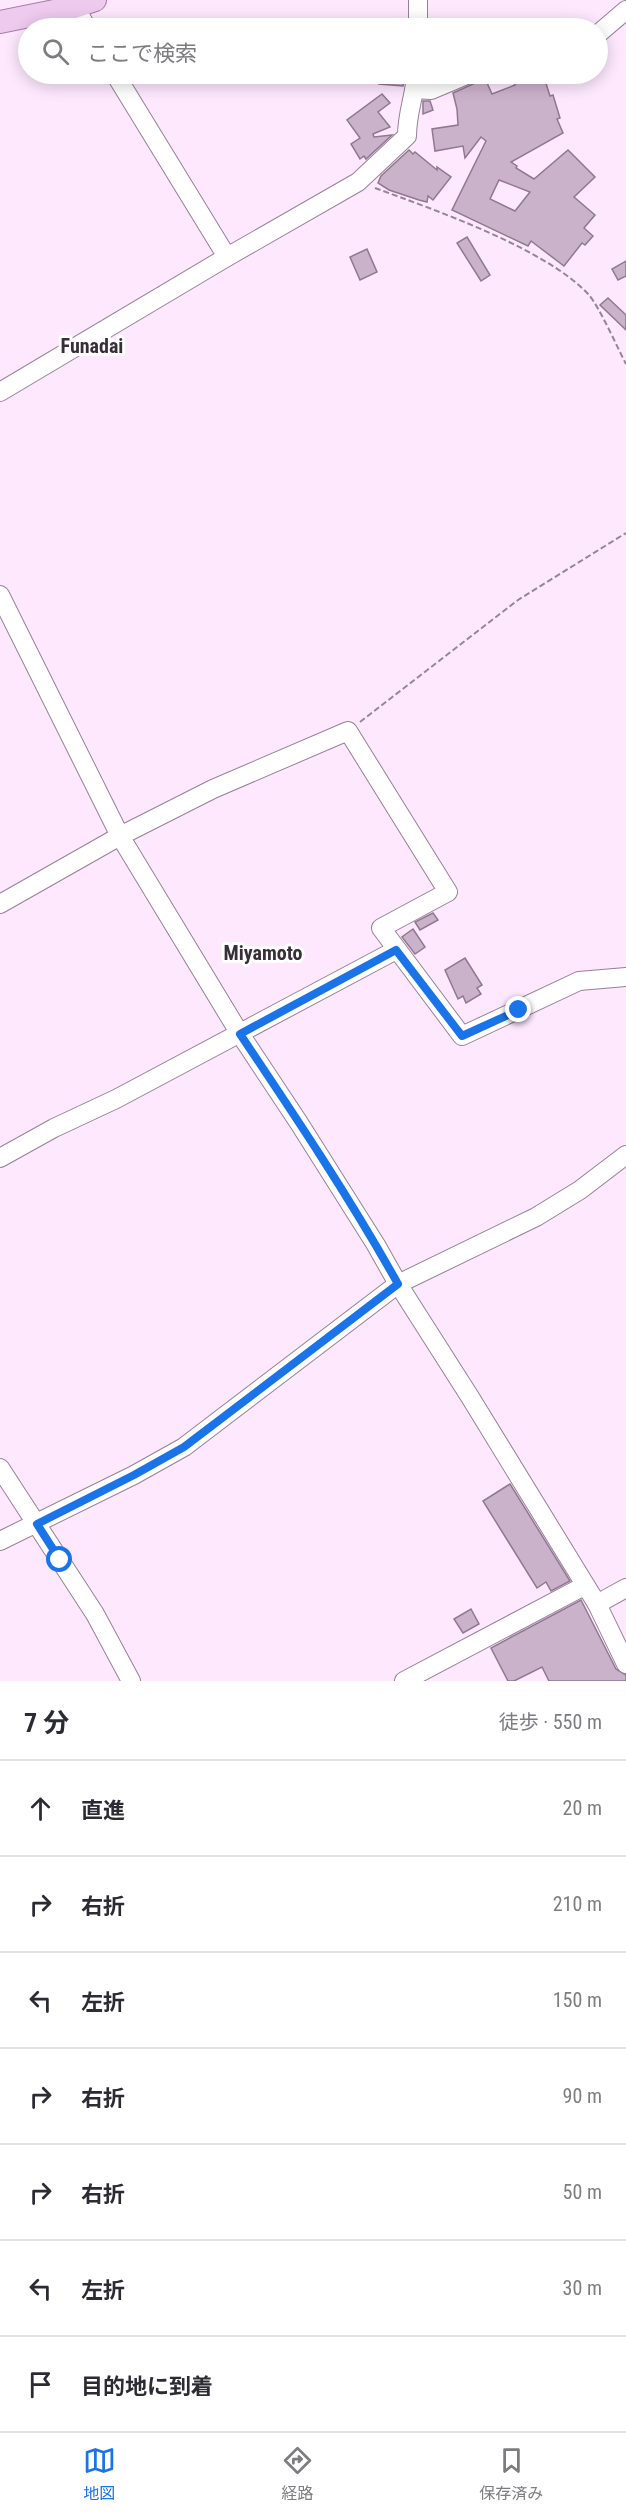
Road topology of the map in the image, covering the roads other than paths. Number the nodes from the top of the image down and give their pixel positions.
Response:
1 (418, 0) edge
2 (80, 2) edge
3 (626, 10) edge
4 (84, 18) edge
5 (417, 18) edge
6 (0, 22) edge
7 (608, 25) edge
8 (121, 84) edge
9 (415, 84) edge
10 (421, 84) edge
11 (445, 84) edge
12 (227, 257) junction
13 (0, 392) edge
14 (0, 595) edge
15 (120, 836) junction
16 (0, 904) edge
17 (396, 950) junction
18 (626, 976) edge
19 (240, 1034) junction
20 (626, 1155) edge
21 (0, 1158) edge
22 (398, 1284) junction
23 (0, 1468) edge
24 (37, 1524) junction
25 (0, 1541) edge
26 (584, 1586) junction
27 (626, 1588) edge
28 (597, 1604) junction
29 (626, 1664) edge
30 (131, 1681) edge
31 (404, 1681) edge

1 - 5 street
2 - 4 street
2 - 6 main road
3 - 7 street
8 - 12 street
9 - 12 street
10 - 11 street
12 - 13 street
14 - 15 street
15 - 16 street
15 - 17 street
15 - 19 street
17 - 18 street
17 - 19 street
19 - 21 street
19 - 22 street
20 - 22 street
22 - 24 street
22 - 26 street
23 - 24 street
24 - 25 street
24 - 30 street
26 - 28 street
26 - 31 street
27 - 28 street
28 - 29 street

